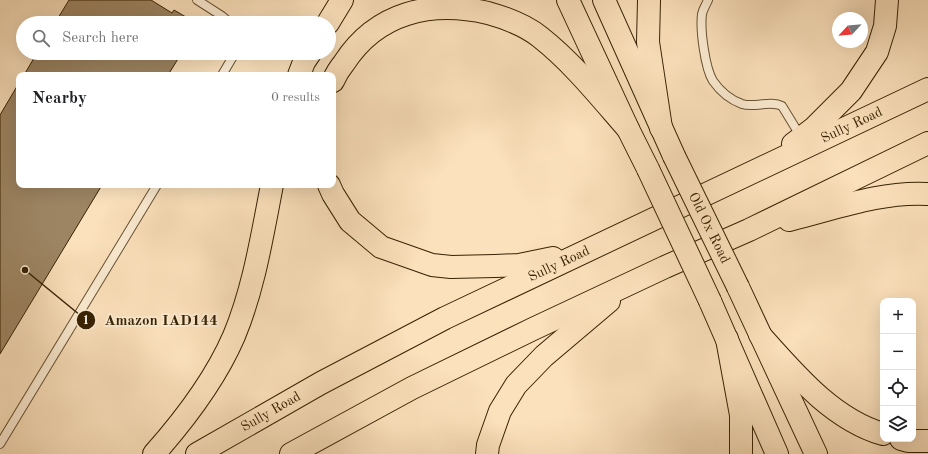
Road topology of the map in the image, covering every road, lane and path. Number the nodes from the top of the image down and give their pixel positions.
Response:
1 (197, 0) edge
2 (342, 0) edge
3 (568, 0) edge
4 (604, 0) edge
5 (649, 0) edge
6 (708, 0) edge
7 (887, 0) edge
8 (222, 16) edge
9 (332, 16) edge
10 (231, 60) edge
11 (305, 60) edge
12 (224, 72) edge
13 (300, 72) edge
14 (336, 76) edge
15 (928, 89) edge
16 (661, 128) junction
17 (628, 129) junction
18 (802, 138) junction
19 (928, 142) edge
20 (746, 176) junction
21 (155, 188) edge
22 (271, 188) edge
23 (330, 188) edge
24 (928, 194) edge
25 (749, 230) junction
26 (596, 246) junction
27 (630, 283) junction
28 (760, 335) junction
29 (727, 339) junction
30 (880, 433) edge
31 (916, 441) edge
32 (928, 441) edge
33 (0, 444) edge
34 (154, 454) edge
35 (197, 454) edge
36 (290, 454) edge
37 (487, 454) edge
38 (741, 454) edge
39 (777, 454) edge
40 (816, 454) edge

1 - 8 lane
2 - 9 main road
3 - 17 main road, Old Ox Road
4 - 16 main road, Old Ox Road
5 - 16 main road
6 - 18 lane
7 - 18 main road
10 - 12 lane
11 - 13 main road
14 - 17 main road
15 - 20 main road, Sully Road
16 - 28 main road, Old Ox Road, bridge
17 - 29 main road, Old Ox Road, bridge
18 - 20 main road
19 - 25 main road
20 - 26 main road, Sully Road
21 - 33 lane
22 - 34 main road
23 - 26 main road
24 - 25 main road
25 - 27 main road
26 - 35 main road, Sully Road
27 - 36 main road
27 - 37 main road
28 - 30 main road
28 - 40 main road, Old Ox Road
29 - 38 main road
29 - 39 main road, Old Ox Road
31 - 32 main road

